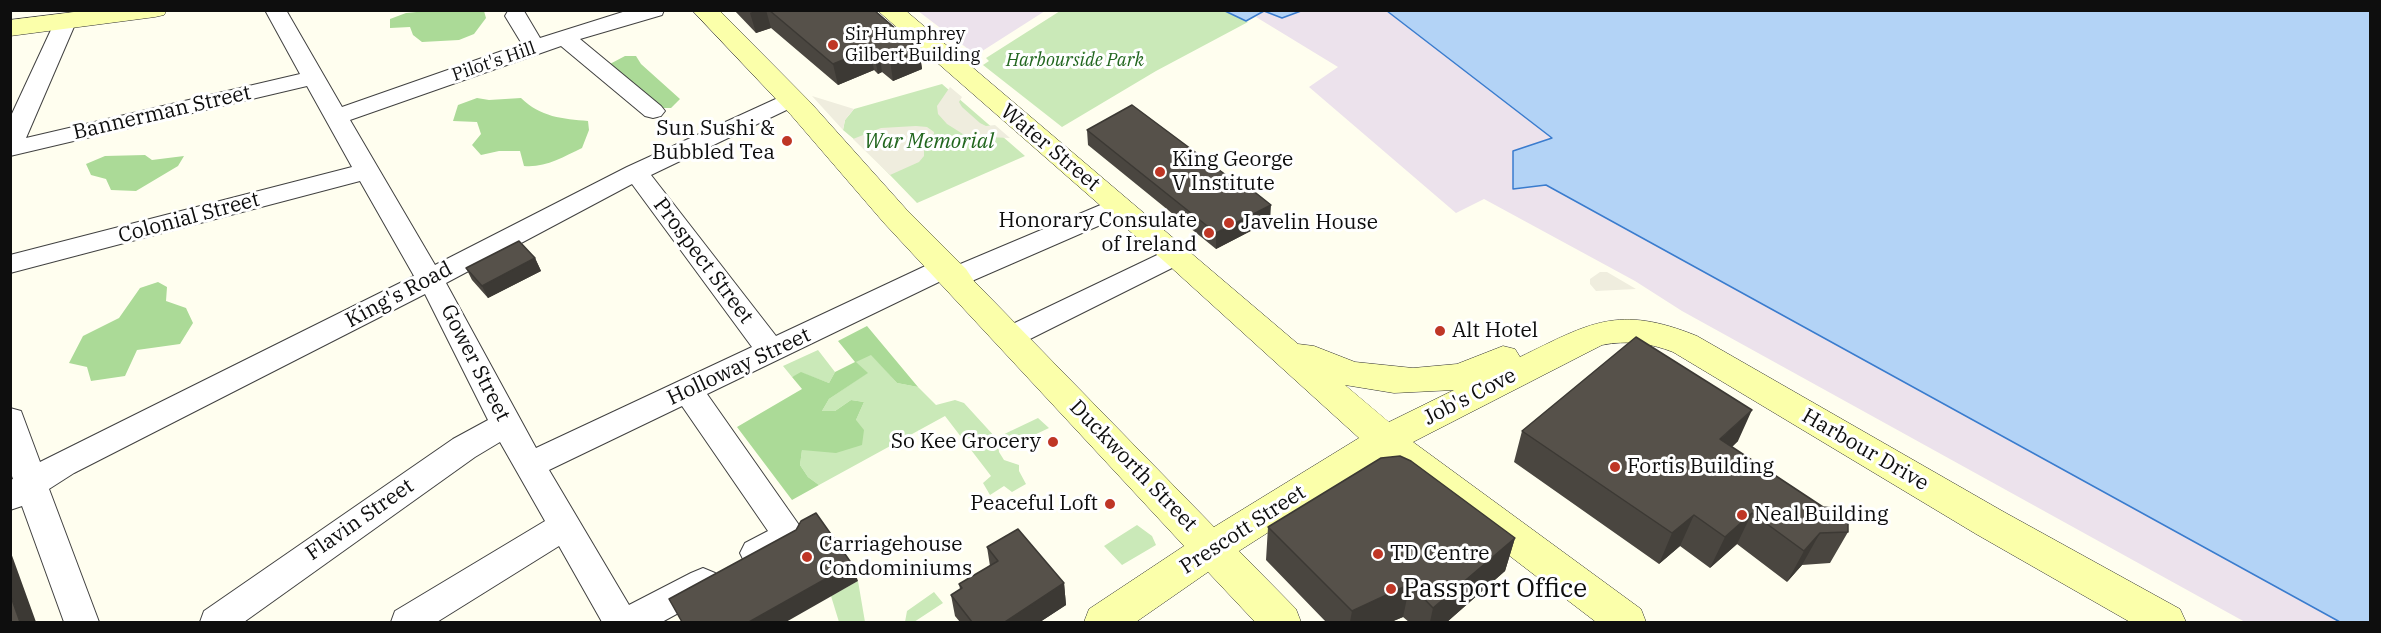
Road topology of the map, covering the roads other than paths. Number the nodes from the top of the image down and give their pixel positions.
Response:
1 (155, 10) edge
2 (274, 10) edge
3 (654, 10) edge
4 (704, 10) edge
5 (889, 10) edge
6 (516, 16) dead end
7 (65, 22) junction
8 (10, 28) edge
9 (564, 37) junction
10 (535, 47) junction
11 (314, 78) junction
12 (791, 99) junction
13 (653, 111) dead end
14 (335, 117) junction
15 (10, 148) edge
16 (367, 171) junction
17 (636, 172) junction
18 (1119, 207) junction
19 (1176, 255) junction
20 (10, 264) edge
21 (951, 272) junction
22 (430, 279) junction
23 (1010, 337) junction
24 (1280, 348) junction
25 (771, 351) junction
26 (1554, 354) junction
27 (688, 391) junction
28 (10, 419) edge
29 (507, 424) junction
30 (1385, 440) junction
31 (531, 465) junction
32 (21, 490) edge
33 (566, 525) junction
34 (1212, 548) junction
35 (239, 616) edge
36 (81, 622) edge
37 (408, 622) edge
38 (620, 622) edge
39 (631, 622) edge
40 (1104, 622) edge
41 (1281, 622) edge
42 (1626, 622) edge
43 (2165, 622) edge

1 - 7 street
2 - 11 street, Gower Street
3 - 9 street, Pilot's Hill
4 - 12 street, Duckworth Street
5 - 18 street, Water Street
6 - 10 street
7 - 8 street
7 - 15 street
9 - 10 street, Pilot's Hill
9 - 13 street
10 - 14 street, Pilot's Hill
11 - 14 street, Gower Street
11 - 15 street, Bannerman Street
12 - 17 street, King's Road
12 - 21 street, Duckworth Street
14 - 16 street, Gower Street
16 - 20 street, Colonial Street
16 - 22 street, Gower Street
17 - 22 street, King's Road
17 - 25 street, Prospect Street
18 - 19 street, Water Street
18 - 21 street, Holloway Street
19 - 23 street
19 - 24 street, Water Street
21 - 23 street, Duckworth Street
21 - 25 street, Holloway Street
22 - 29 street, Gower Street
22 - 32 street, King's Road
23 - 34 street, Duckworth Street
24 - 26 street
24 - 30 street, Water Street
25 - 27 street, Holloway Street
26 - 30 street, Job's Cove
26 - 43 street, Harbour Drive
27 - 31 street, Holloway Street
27 - 39 street
28 - 32 street
29 - 31 street, Gower Street
29 - 35 street, Flavin Street
30 - 34 street, Prescott Street
30 - 42 street, Water Street
31 - 33 street, Gower Street
32 - 36 street
33 - 37 street
33 - 38 street, Gower Street
34 - 40 street, Prescott Street
34 - 41 street, Duckworth Street

